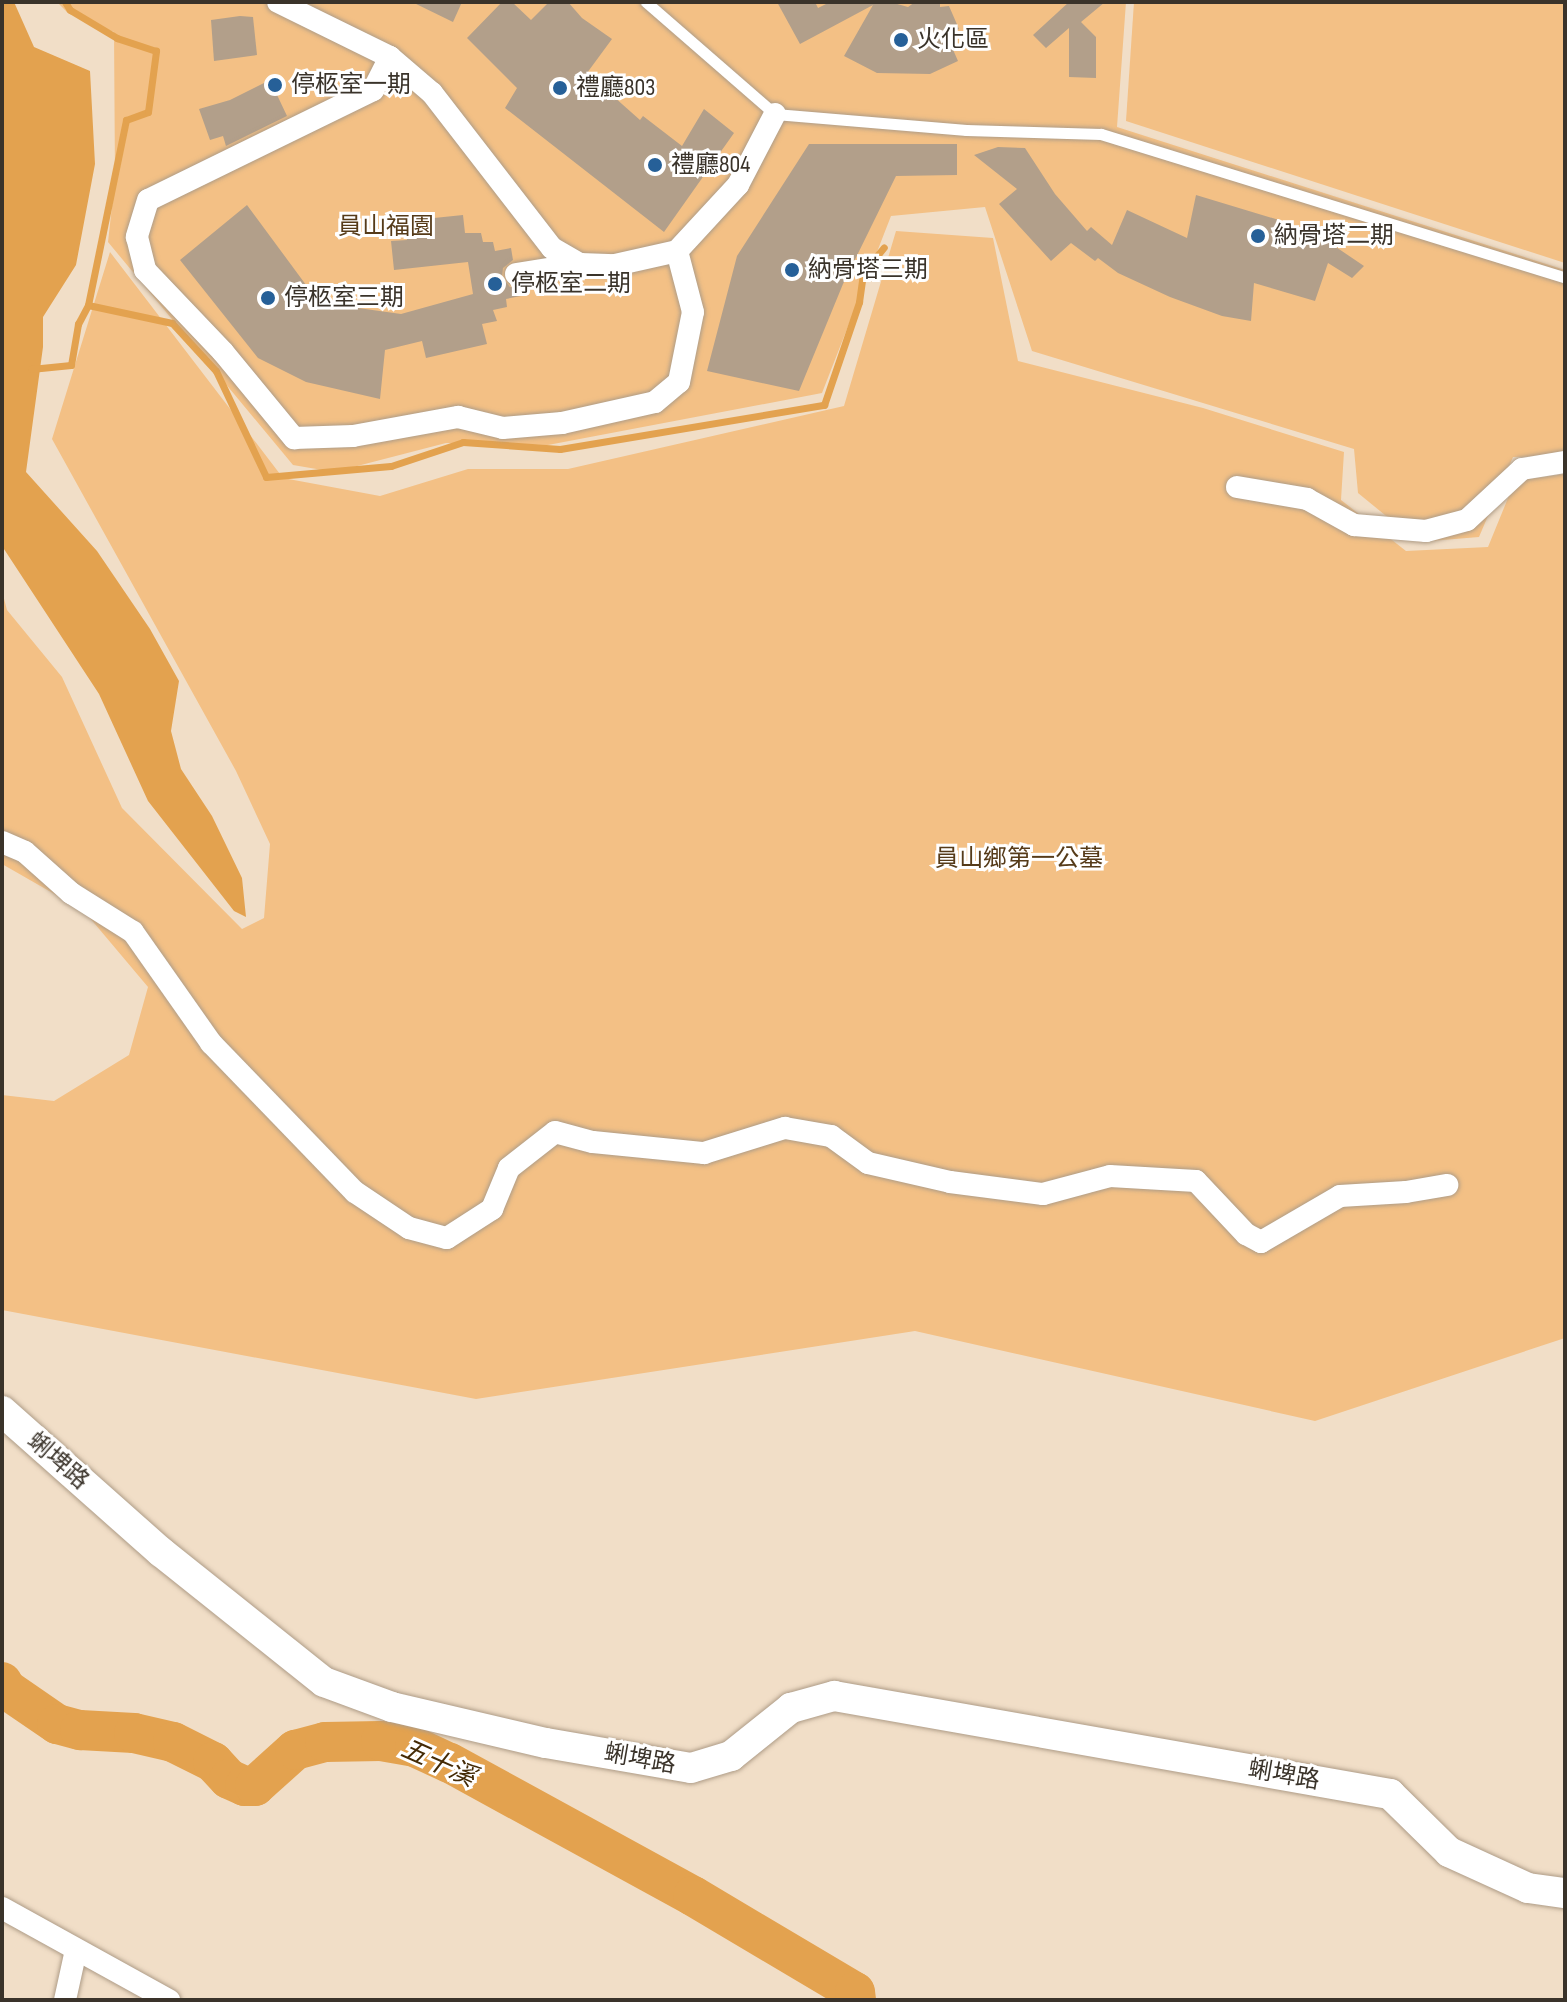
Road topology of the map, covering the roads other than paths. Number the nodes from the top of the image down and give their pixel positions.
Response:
1 (278, 2) edge
2 (646, 2) edge
3 (390, 57) junction
4 (775, 114) junction
5 (677, 251) junction
6 (580, 264) junction
7 (516, 274) dead end
8 (1565, 278) edge
9 (1565, 462) edge
10 (1237, 487) dead end
11 (2, 842) edge
12 (1447, 1185) dead end
13 (2, 1411) edge
14 (1565, 1893) edge
15 (2, 1908) edge
16 (76, 1950) junction
17 (65, 2000) edge
18 (169, 2000) edge

1 - 3 street
2 - 4 lane
3 - 5 street
3 - 6 street
4 - 5 street
4 - 8 lane
5 - 6 street
6 - 7 street
9 - 10 street
11 - 12 street
13 - 14 street, 蜊埤路
15 - 16 street
16 - 17 street
16 - 18 street

